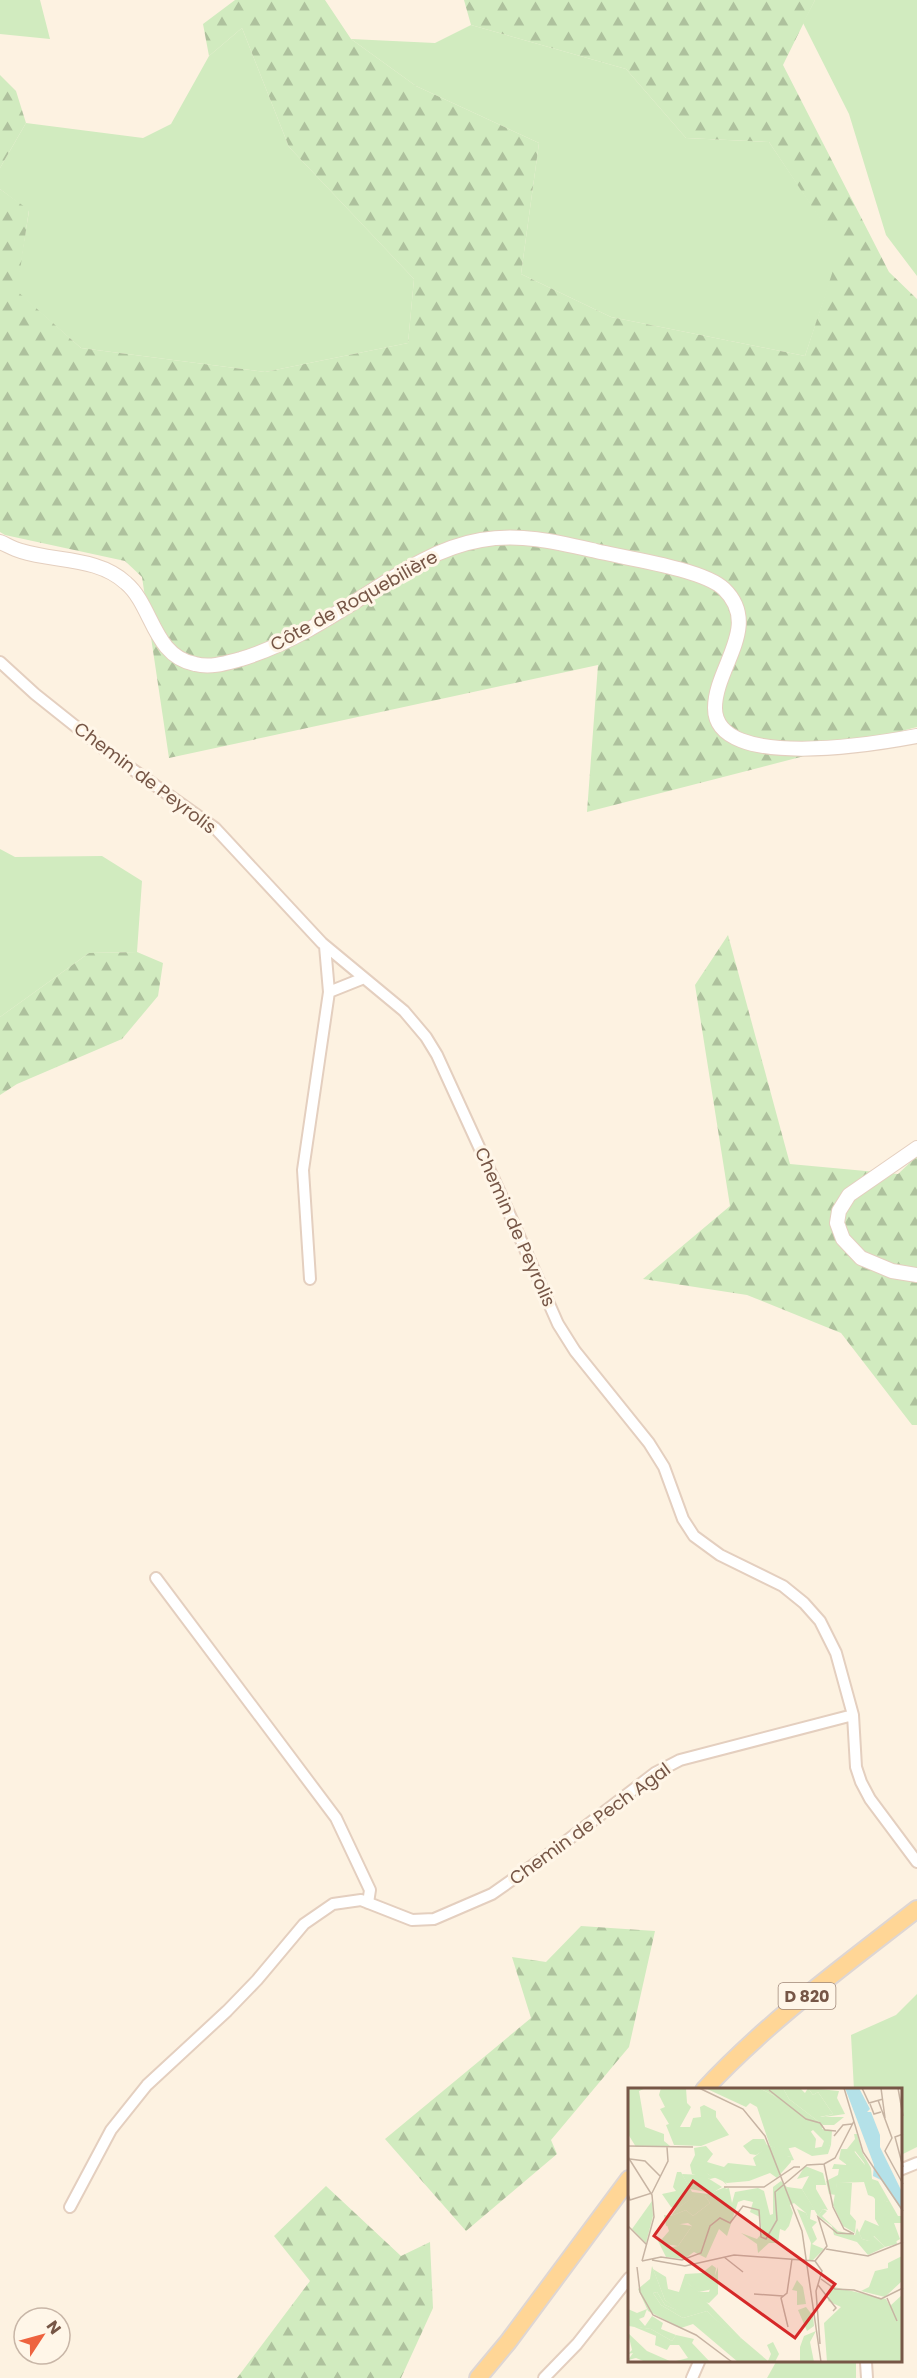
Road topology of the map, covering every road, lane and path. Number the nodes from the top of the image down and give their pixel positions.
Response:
1 (0, 542) edge
2 (0, 662) edge
3 (917, 736) edge
4 (325, 946) junction
5 (364, 978) junction
6 (330, 993) junction
7 (917, 1148) edge
8 (917, 1275) edge
9 (310, 1279) dead end
10 (156, 1578) dead end
11 (852, 1715) junction
12 (917, 1862) edge
13 (368, 1903) junction
14 (917, 1909) edge
15 (706, 2088) edge
16 (917, 2163) edge
17 (902, 2169) edge
18 (628, 2180) edge
19 (70, 2207) dead end
20 (628, 2279) edge
21 (698, 2363) edge
22 (866, 2363) edge
23 (478, 2378) edge
24 (544, 2378) edge
25 (692, 2378) edge
26 (867, 2378) edge

1 - 3 street, Côte de Roquebilière
2 - 4 street, Chemin de Peyrolis
4 - 5 street, Chemin de Peyrolis
4 - 6 street
5 - 6 street
5 - 11 street, Chemin de Peyrolis
6 - 9 street
7 - 8 street
10 - 13 street
11 - 12 street, Chemin de Peyrolis
11 - 13 street, Chemin de Pech Agal
13 - 19 street, Chemin de Pech Agal
14 - 15 main road, D 820
16 - 17 street
18 - 23 main road
20 - 24 street
21 - 25 street
22 - 26 street

